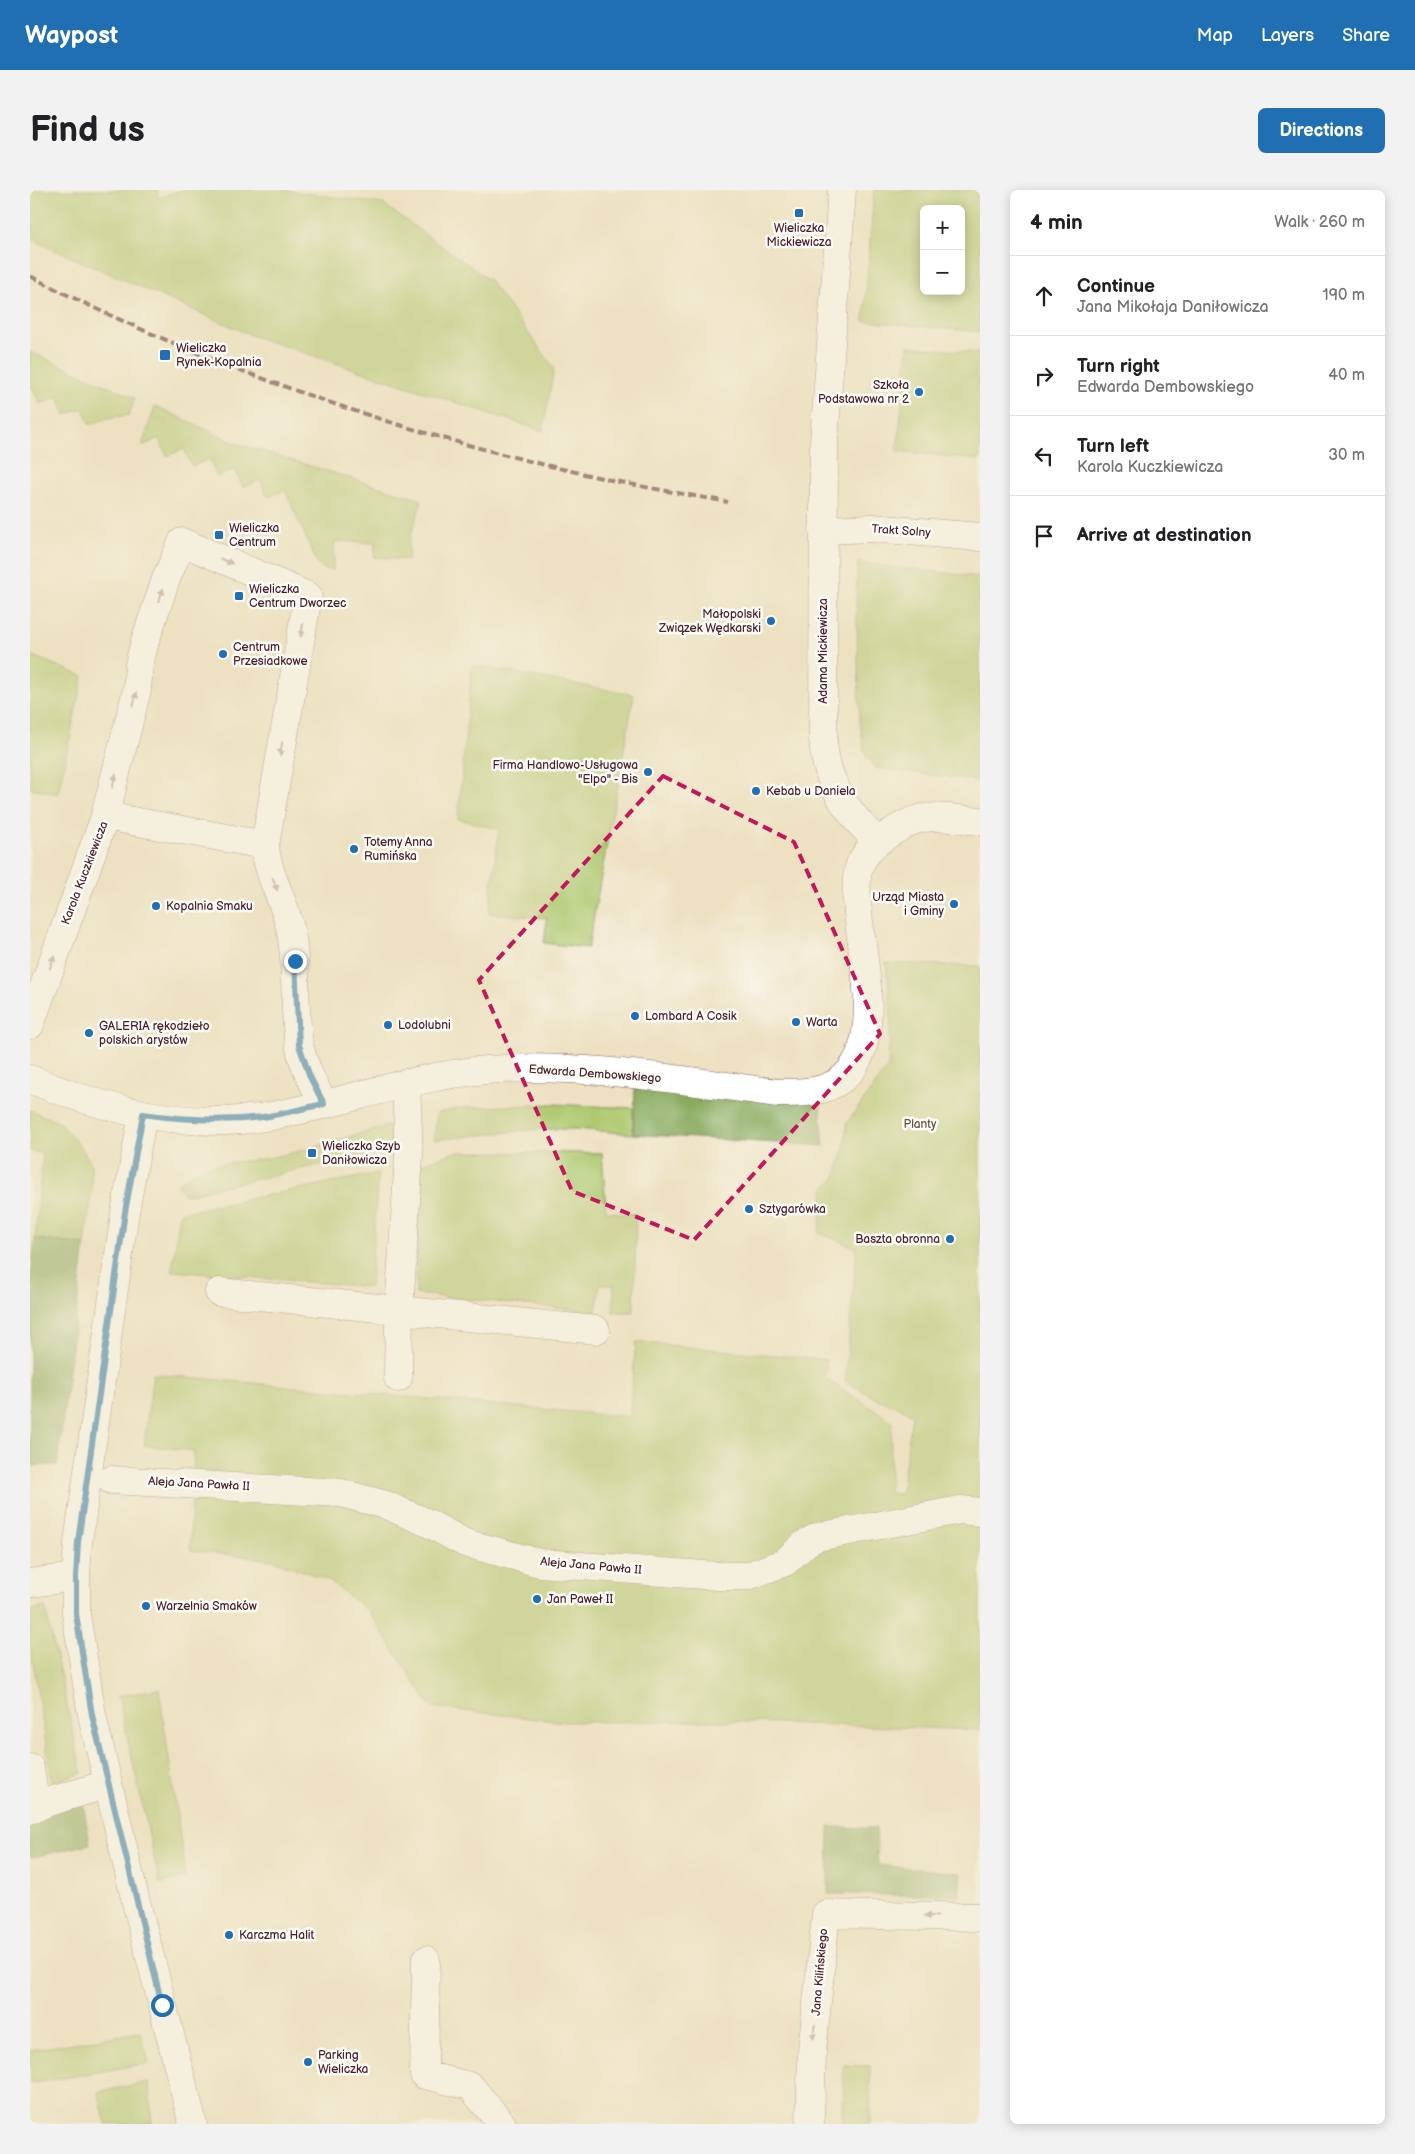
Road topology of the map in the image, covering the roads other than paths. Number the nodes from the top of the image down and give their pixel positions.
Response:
1 (842, 190) edge
2 (822, 530) junction
3 (980, 537) edge
4 (105, 816) junction
5 (980, 821) edge
6 (266, 841) junction
7 (877, 841) junction
8 (30, 1025) edge
9 (30, 1079) edge
10 (406, 1084) junction
11 (324, 1104) junction
12 (143, 1114) junction
13 (219, 1292) dead end
14 (399, 1310) junction
15 (596, 1330) dead end
16 (398, 1378) dead end
17 (111, 1480) dead end
18 (980, 1512) edge
19 (76, 1577) junction
20 (30, 1582) edge
21 (30, 1768) edge
22 (108, 1784) junction
23 (33, 1809) edge
24 (980, 1917) edge
25 (426, 1960) dead end
26 (194, 2124) edge
27 (502, 2124) edge
28 (810, 2124) edge

1 - 2 street, Adama Mickiewicza
2 - 3 street, Trakt Solny
2 - 7 street, Adama Mickiewicza
4 - 6 street, Karola Kuczkiewicza
4 -> 6 street
8 -> 4 street, Karola Kuczkiewicza
5 - 7 street
6 -> 11 street
7 - 10 street, Edwarda Dembowskiego
9 - 12 street, Edwarda Dembowskiego
10 - 11 street, Edwarda Dembowskiego
10 - 14 street
11 - 12 street, Edwarda Dembowskiego
12 - 19 street
13 - 14 street
14 - 15 street
14 - 16 street
17 - 18 street, Aleja Jana Pawła II
19 - 20 street
19 - 22 street
21 - 23 street
22 - 23 street
22 - 26 street
24 -> 28 street, Jana Kilińskiego
25 - 27 street

